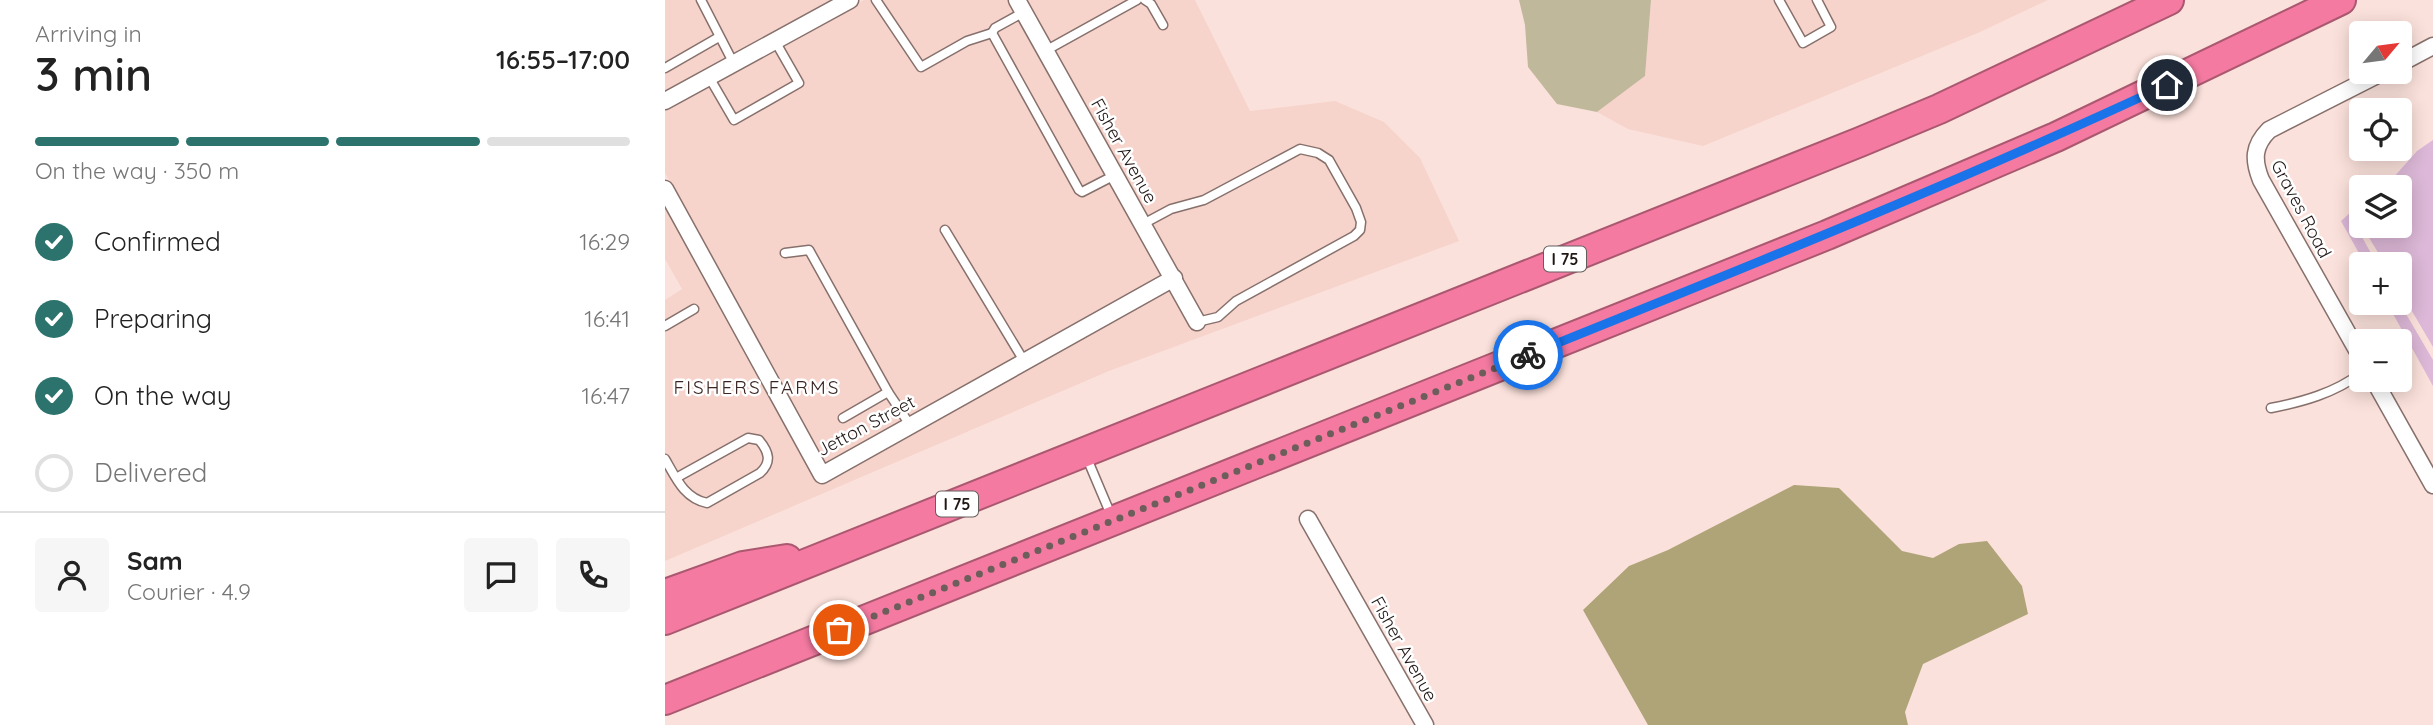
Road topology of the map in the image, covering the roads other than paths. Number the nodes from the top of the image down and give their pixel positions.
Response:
1 (701, 0) edge
2 (850, 0) edge
3 (876, 0) edge
4 (1137, 0) edge
5 (1145, 0) edge
6 (1779, 0) edge
7 (1817, 0) edge
8 (2169, 0) edge
9 (2341, 0) edge
10 (1020, 6) edge
11 (1163, 25) dead end
12 (992, 33) junction
13 (719, 37) junction
14 (775, 41) junction
15 (2433, 47) edge
16 (1045, 51) junction
17 (2412, 58) edge
18 (734, 64) junction
19 (665, 68) edge
20 (709, 77) junction
21 (2359, 84) edge
22 (665, 101) edge
23 (1115, 174) junction
24 (665, 189) edge
25 (1143, 224) junction
26 (945, 230) dead end
27 (785, 254) dead end
28 (1174, 278) junction
29 (694, 309) dead end
30 (1198, 321) joint
31 (665, 326) edge
32 (2349, 336) edge
33 (1024, 361) junction
34 (2349, 381) edge
35 (888, 392) junction
36 (2381, 392) edge
37 (2271, 408) dead end
38 (843, 418) dead end
39 (911, 425) junction
40 (1085, 453) junction
41 (665, 459) edge
42 (676, 478) junction
43 (2433, 485) edge
44 (1308, 519) dead end
45 (1113, 521) junction
46 (828, 555) junction
47 (665, 594) edge
48 (665, 620) edge
49 (665, 702) edge
50 (1425, 725) edge

1 - 13 lane
2 - 14 street
3 - 12 lane
4 - 16 lane
5 - 11 lane
6 - 7 lane
8 - 40 highway, I 75
9 - 45 highway
10 - 12 lane
10 - 16 street, Fisher Avenue
12 - 23 lane
13 - 18 lane
13 - 19 lane
14 - 18 street
14 - 20 lane
15 - 17 street
16 - 23 street, Fisher Avenue
18 - 20 street
20 - 22 street
21 - 32 street, Graves Road
23 - 25 street, Fisher Avenue
24 - 39 street, Jetton Street
25 - 28 street, Fisher Avenue
25 - 30 lane
26 - 33 lane
27 - 35 lane
28 - 30 street, Fisher Avenue
28 - 33 street, Jetton Street
29 - 31 lane
33 - 39 street, Jetton Street
34 - 37 lane
35 - 38 lane
35 - 39 lane
36 - 43 street
40 - 45 lane
40 - 46 highway, I 75
41 - 42 lane
42 - 42 lane
44 - 50 street, Fisher Avenue
45 - 49 highway
46 - 47 highway
46 - 48 highway, I 75

